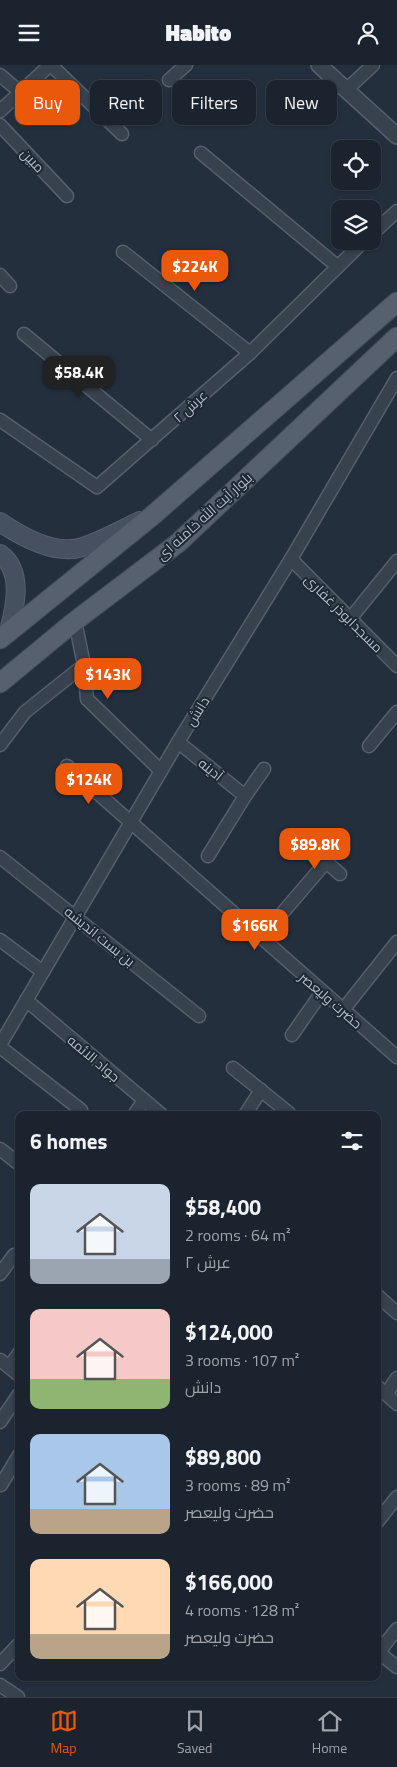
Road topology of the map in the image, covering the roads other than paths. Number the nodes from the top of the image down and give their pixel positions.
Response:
1 (51, 65) edge
2 (186, 65) edge
3 (319, 65) edge
4 (373, 65) edge
5 (0, 75) edge
6 (34, 80) edge
7 (169, 80) dead end
8 (15, 88) edge
9 (346, 90) junction
10 (15, 97) edge
11 (0, 111) edge
12 (0, 125) edge
13 (122, 134) dead end
14 (397, 136) edge
15 (201, 153) dead end
16 (67, 196) dead end
17 (397, 211) edge
18 (381, 226) edge
19 (354, 250) edge
20 (123, 252) dead end
21 (337, 266) junction
22 (0, 275) edge
23 (10, 286) dead end
24 (397, 302) edge
25 (24, 334) dead end
26 (397, 337) edge
27 (250, 353) junction
28 (397, 379) edge
29 (0, 420) edge
30 (152, 440) junction
31 (152, 516) junction
32 (0, 522) edge
33 (0, 554) edge
34 (291, 559) junction
35 (397, 561) edge
36 (350, 619) junction
37 (75, 621) junction
38 (4, 635) edge
39 (84, 665) junction
40 (397, 666) edge
41 (0, 683) edge
42 (397, 712) edge
43 (178, 742) junction
44 (0, 745) edge
45 (369, 746) dead end
46 (67, 766) dead end
47 (264, 769) dead end
48 (161, 771) junction
49 (245, 796) junction
50 (130, 823) junction
51 (307, 845) dead end
52 (208, 856) dead end
53 (0, 857) edge
54 (326, 862) junction
55 (340, 874) dead end
56 (75, 917) junction
57 (261, 938) junction
58 (0, 940) edge
59 (397, 942) edge
60 (43, 972) junction
61 (322, 992) junction
62 (26, 1000) junction
63 (343, 1010) junction
64 (199, 1016) dead end
65 (292, 1035) dead end
66 (0, 1046) edge
67 (397, 1057) edge
68 (233, 1068) dead end
69 (261, 1090) junction
70 (144, 1100) junction
71 (80, 1110) dead end
72 (137, 1111) edge
73 (157, 1111) edge
74 (248, 1111) edge
75 (287, 1111) edge
76 (0, 1149) edge
77 (15, 1161) edge
78 (14, 1255) dead end
79 (0, 1275) edge
80 (381, 1299) edge
81 (397, 1313) edge
82 (397, 1377) edge
83 (382, 1390) edge
84 (15, 1400) edge
85 (397, 1404) edge
86 (0, 1423) edge
87 (15, 1462) edge
88 (2, 1485) dead end
89 (397, 1497) edge
90 (381, 1517) edge
91 (397, 1629) edge
92 (15, 1648) edge
93 (381, 1648) edge
94 (381, 1654) edge
95 (0, 1664) edge
96 (397, 1667) edge
97 (0, 1685) edge
98 (18, 1697) edge

1 - 6 street
1 - 13 street
2 - 7 street
3 - 9 street
4 - 9 street
5 - 8 street
9 - 14 street
10 - 11 street
12 - 16 street, مبین
15 - 21 street
17 - 18 street
19 - 21 street, عرش ۲
20 - 27 street
21 - 27 street, عرش ۲
22 - 23 street
24 - 31 main road
25 - 30 street
26 - 37 main road, بلوار آیت الله خامنه ای
27 - 30 street, عرش ۲
28 - 34 street, دانش
29 - 30 street, عرش ۲
31 - 32 main road
31 - 38 main road
33 - 38 main road
34 - 36 street, مسجدابوذر غفاری
34 - 43 street, دانش
35 - 36 street
36 - 40 street, مسجدابوذر غفاری
37 - 39 street
37 - 41 main road, بلوار آیت الله خامنه ای
39 - 44 street
39 - 48 street
42 - 45 street
43 - 48 street, دانش
43 - 49 street, آدینه
46 - 50 street, حضرت ولیعصر
47 - 49 street
48 - 50 street, دانش
49 - 52 street
50 - 56 street, دانش
50 - 57 street, حضرت ولیعصر
51 - 54 street
53 - 56 street, بن بست اندیشه
54 - 55 street
54 - 57 street
56 - 60 street, دانش
56 - 64 street, بن بست اندیشه
57 - 61 street, حضرت ولیعصر
58 - 60 street
59 - 63 street
60 - 62 street, دانش
61 - 63 street, حضرت ولیعصر
61 - 65 street
62 - 66 street, دانش
62 - 70 street, جواد الائمه
63 - 67 street, حضرت ولیعصر
66 - 71 street
68 - 69 street
69 - 74 street
69 - 75 street
70 - 72 street
70 - 73 street, جواد الائمه
76 - 77 street
78 - 79 street
80 - 81 street
82 - 83 street
83 - 85 street
84 - 86 street
87 - 88 street
89 - 90 street
91 - 93 street
92 - 95 street
94 - 96 street
97 - 98 street

